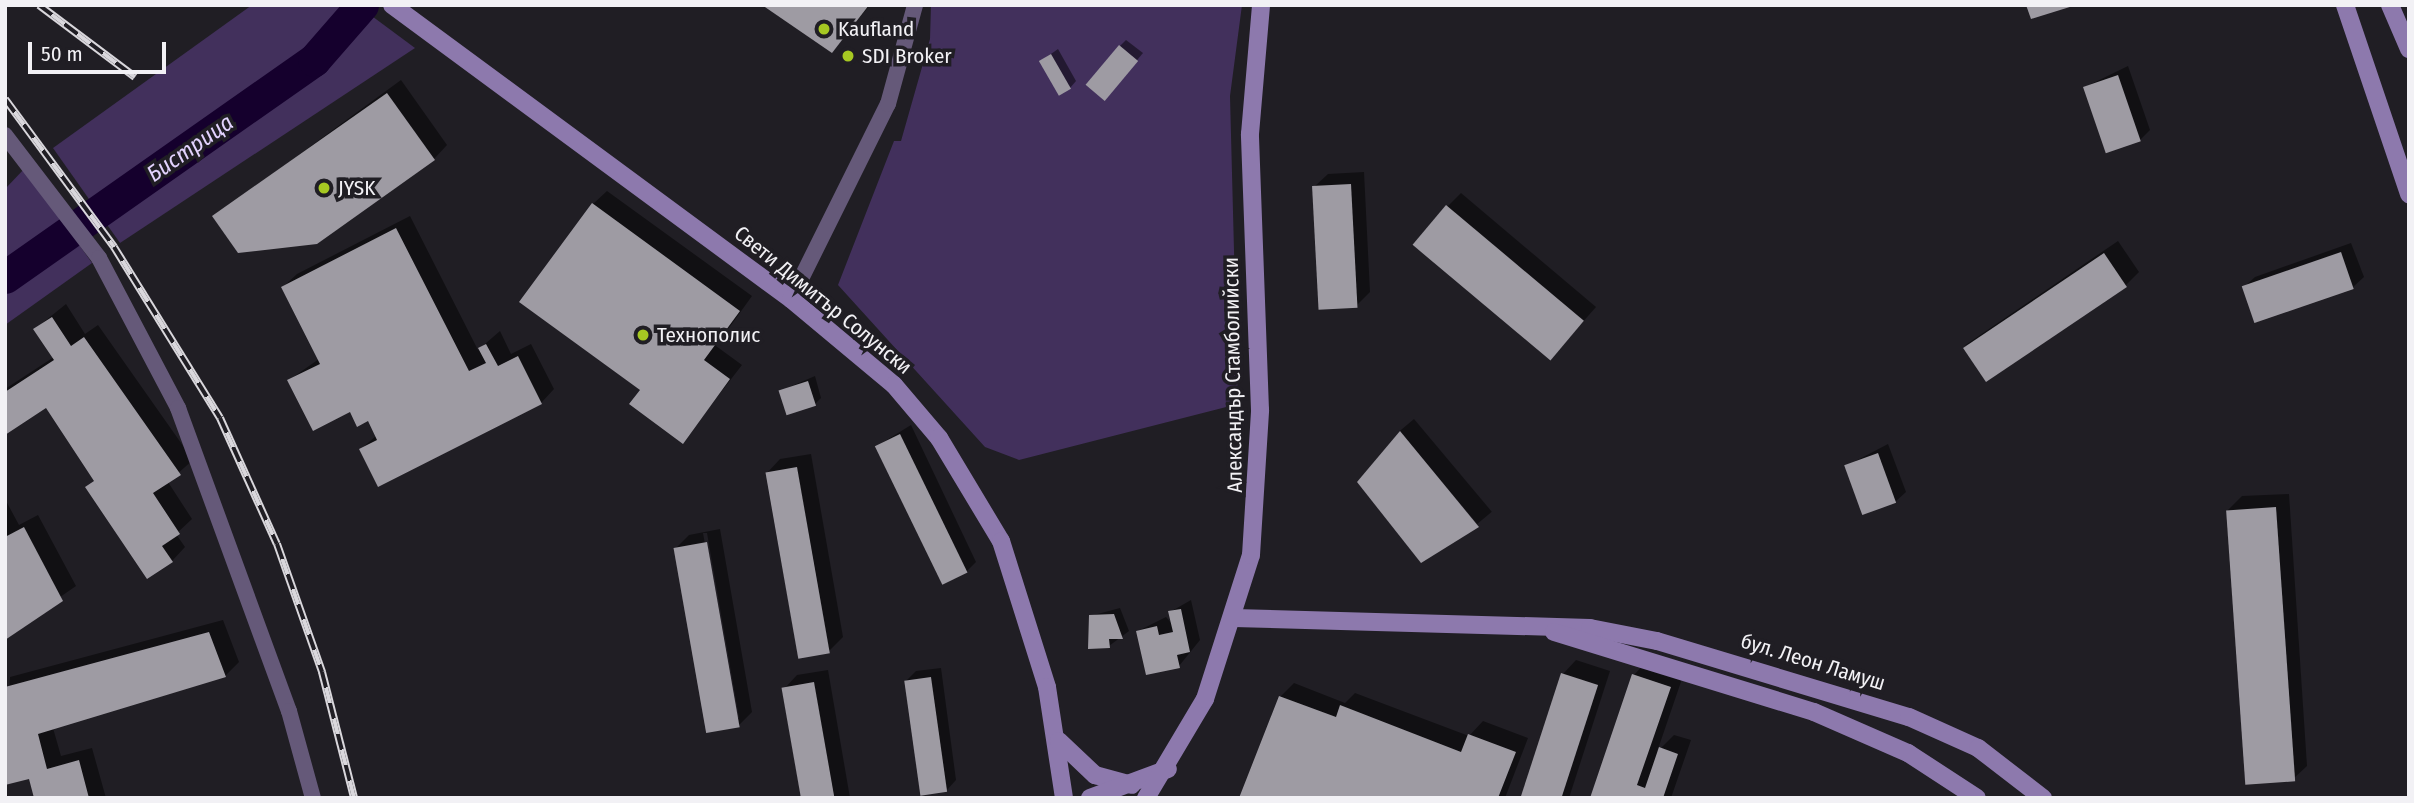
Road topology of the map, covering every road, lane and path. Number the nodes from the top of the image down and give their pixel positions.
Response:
1 (392, 5) edge
2 (915, 5) edge
3 (1261, 5) edge
4 (2345, 5) edge
5 (2390, 5) edge
6 (2409, 49) edge
7 (5, 135) edge
8 (2409, 194) edge
9 (791, 299) junction
10 (1234, 618) junction
11 (1548, 629) junction
12 (1056, 735) junction
13 (1168, 769) junction
14 (1132, 785) junction
15 (313, 798) edge
16 (1064, 798) edge
17 (1090, 798) edge
18 (1146, 798) edge
19 (1978, 798) edge
20 (2043, 798) edge

1 - 9 street, Свети Димитър Солунски
2 - 9 street
3 - 10 street, Александър Стамболийски
4 - 8 street
5 - 6 street
7 - 15 street
9 - 12 street, Свети Димитър Солунски
10 - 11 street, бул. Леон Ламуш
10 - 13 street, Александър Стамболийски
11 - 19 street, бул. Леон Ламуш
11 - 20 street, бул. Леон Ламуш
12 - 14 street
12 - 16 street, Свети Димитър Солунски
13 - 14 street
13 - 18 street, Александър Стамболийски
14 - 17 street

